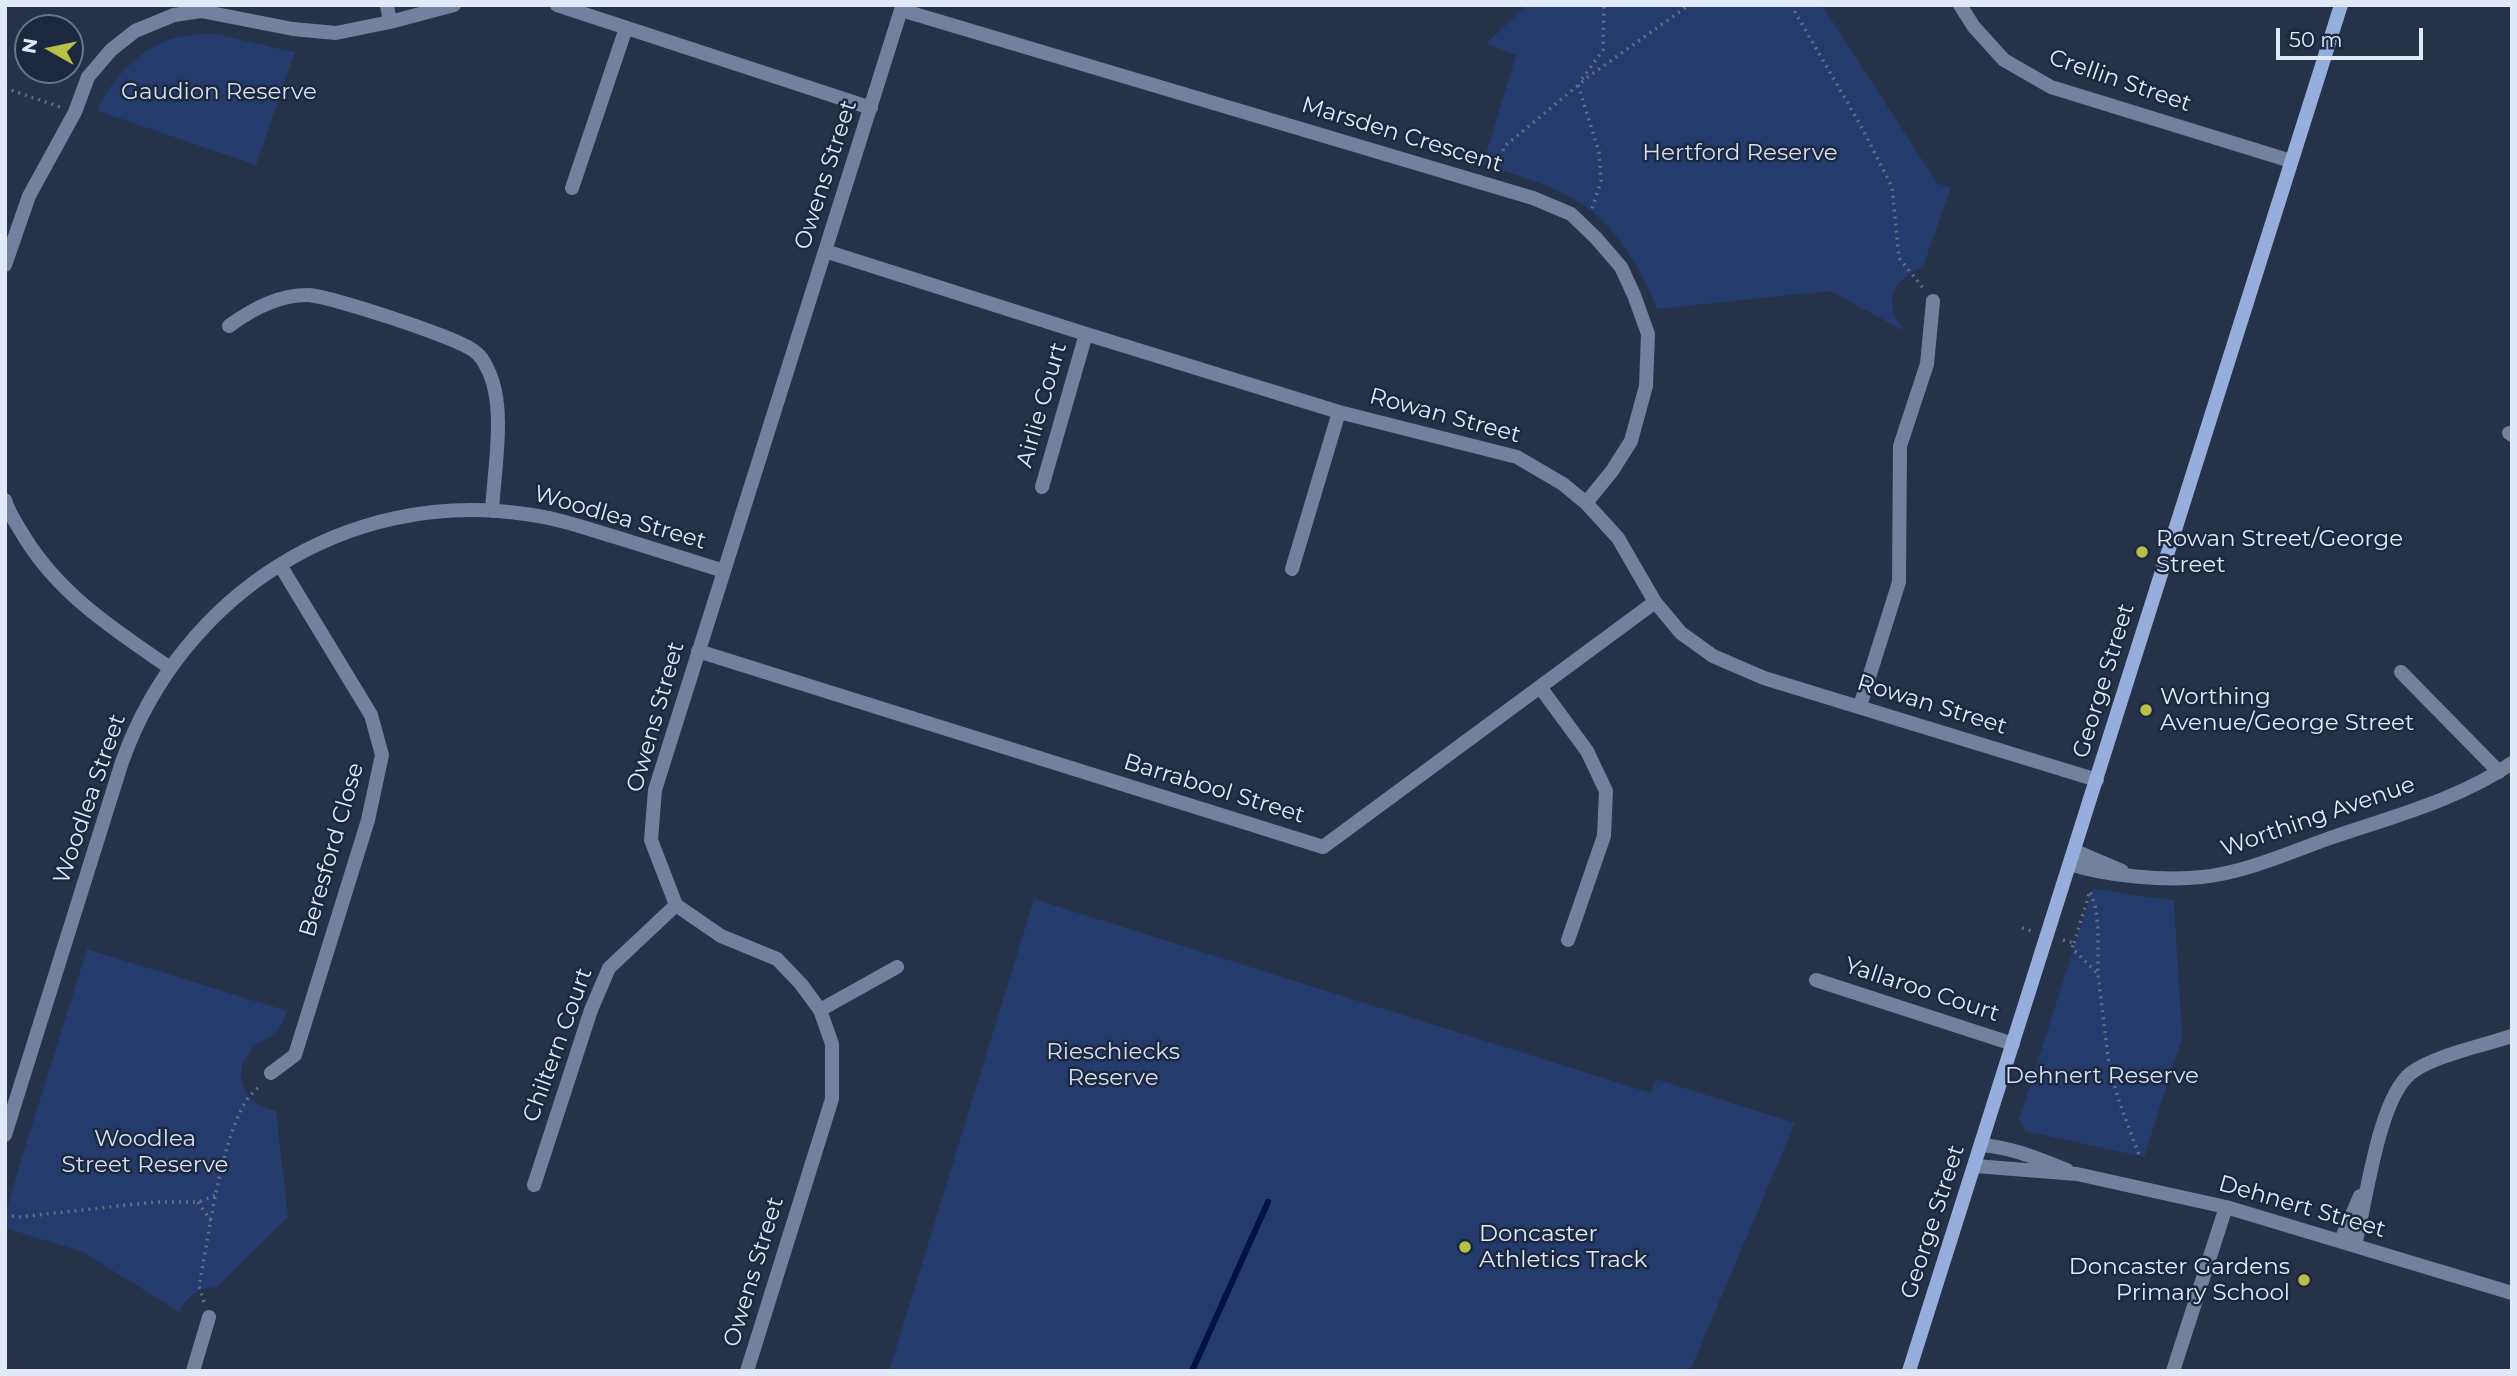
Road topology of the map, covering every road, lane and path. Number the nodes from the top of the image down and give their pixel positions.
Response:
1 (387, 5) edge
2 (454, 5) edge
3 (557, 5) edge
4 (1604, 5) edge
5 (1689, 5) edge
6 (1791, 5) edge
7 (1960, 5) edge
8 (2341, 5) edge
9 (201, 8) edge
10 (901, 10) joint
11 (390, 22) junction
12 (626, 28) junction
13 (1577, 85) junction
14 (5, 88) edge
15 (872, 108) junction
16 (75, 112) junction
17 (2291, 161) junction
18 (1487, 184) junction
19 (572, 188) dead end
20 (1586, 227) junction
21 (825, 251) junction
22 (5, 265) edge
23 (1933, 301) joint
24 (229, 326) dead end
25 (1086, 334) junction
26 (1339, 412) junction
27 (1042, 487) dead end
28 (1586, 503) junction
29 (6, 506) edge
30 (492, 511) junction
31 (280, 565) junction
32 (1292, 569) dead end
33 (724, 571) junction
34 (1655, 602) junction
35 (698, 651) junction
36 (170, 668) junction
37 (2401, 672) dead end
38 (1540, 687) junction
39 (1860, 706) junction
40 (2512, 763) edge
41 (2499, 772) junction
42 (2097, 780) junction
43 (2073, 858) junction
44 (676, 905) junction
45 (2022, 928) dead end
46 (2048, 936) junction
47 (1568, 940) dead end
48 (2074, 943) junction
49 (897, 967) dead end
50 (2098, 974) junction
51 (1816, 980) dead end
52 (820, 1010) junction
53 (2512, 1036) edge
54 (2013, 1044) junction
55 (271, 1073) joint
56 (5, 1135) edge
57 (1981, 1145) junction
58 (2140, 1158) dead end
59 (1975, 1166) junction
60 (2077, 1174) junction
61 (534, 1185) dead end
62 (217, 1195) junction
63 (198, 1202) junction
64 (2226, 1207) junction
65 (5, 1215) edge
66 (212, 1221) junction
67 (2348, 1243) junction
68 (2512, 1293) edge
69 (209, 1317) joint
70 (192, 1371) edge
71 (747, 1371) edge
72 (1909, 1371) edge
73 (2172, 1371) edge

1 - 11 street
2 - 11 street
3 - 12 street
4 - 13 path
5 - 13 path
6 - 23 path
7 - 17 street, Crellin Street
8 - 17 main road, George Street
9 - 11 street
9 - 16 street
10 - 15 street, Owens Street
10 - 18 street, Marsden Crescent
12 - 15 street
12 - 19 street
13 - 18 path
13 - 20 path
14 - 16 path
15 - 21 street, Owens Street
16 - 22 street
17 - 42 main road, George Street
18 - 20 street, Marsden Crescent
20 - 28 street, Marsden Crescent
21 - 25 street, Rowan Street
21 - 33 street, Owens Street
23 - 39 street
24 - 30 street
25 - 26 street, Rowan Street
25 - 27 street, Airlie Court
26 - 28 street, Rowan Street
26 - 32 street
28 - 34 street, Rowan Street
29 - 36 street
30 - 31 street, Woodlea Street
30 - 33 street, Woodlea Street
31 - 36 street, Woodlea Street
31 - 55 street, Beresford Close
33 - 35 street, Owens Street
34 - 38 street, Barrabool Street
34 - 39 street, Rowan Street
35 - 38 street, Barrabool Street
35 - 44 street, Owens Street
36 - 56 street, Woodlea Street
37 - 41 street
38 - 47 street
39 - 42 street, Rowan Street
40 - 41 street, Worthing Avenue
41 - 43 street, Worthing Avenue
42 - 43 main road, George Street
43 - 46 main road, George Street
44 - 52 street, Owens Street
44 - 61 street, Chiltern Court
45 - 46 path
46 - 48 path
46 - 54 main road, George Street
48 - 50 path
48 - 50 path
49 - 52 street
50 - 58 path
51 - 54 street, Yallaroo Court
52 - 71 street, Owens Street
53 - 67 street
54 - 57 main road, George Street
55 - 62 path
57 - 59 main road, George Street
57 - 60 street, Dehnert Street
59 - 60 street, Dehnert Street
59 - 72 main road, George Street
60 - 64 street, Dehnert Street
62 - 63 path
62 - 66 path
63 - 65 path
63 - 66 path
64 - 67 street, Dehnert Street
64 - 73 street
66 - 69 path
67 - 68 street, Dehnert Street
69 - 70 street

